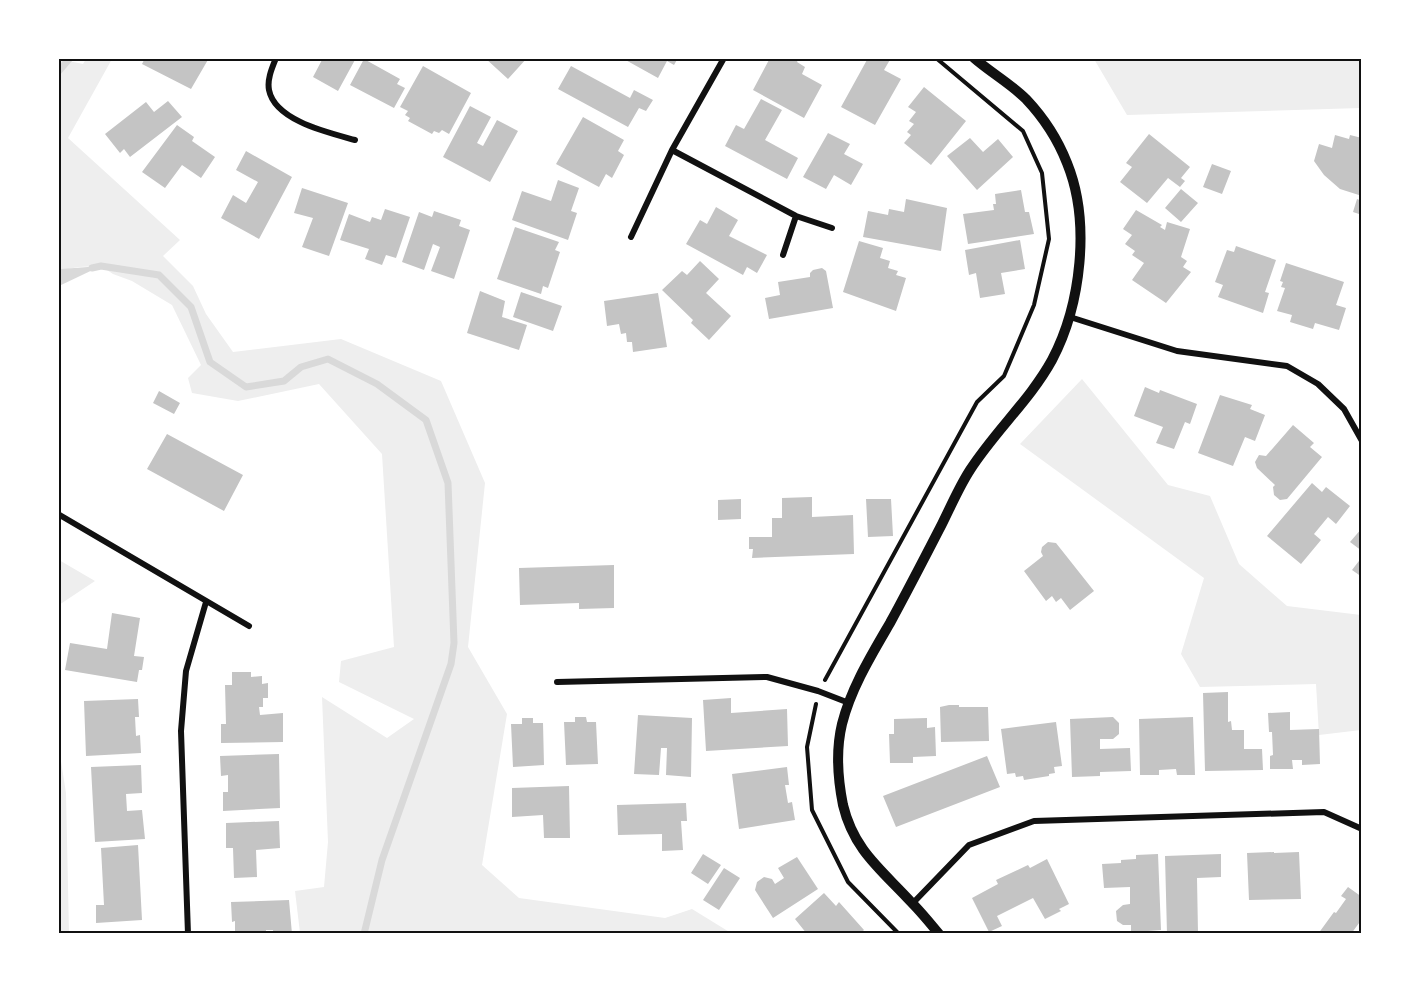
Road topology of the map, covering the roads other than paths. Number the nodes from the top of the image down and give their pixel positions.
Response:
1 (276, 58) edge
2 (724, 58) edge
3 (974, 58) edge
4 (355, 140) dead end
5 (672, 150) junction
6 (796, 216) junction
7 (832, 228) dead end
8 (631, 237) dead end
9 (783, 255) dead end
10 (1070, 317) junction
11 (1362, 441) edge
12 (58, 514) edge
13 (206, 602) junction
14 (249, 626) dead end
15 (557, 682) dead end
16 (850, 703) junction
17 (1362, 829) edge
18 (913, 903) junction
19 (188, 933) edge
20 (939, 933) edge

1 - 4 street
2 - 5 street
3 - 10 street
5 - 6 street
5 - 8 street
6 - 7 street
6 - 9 street
10 - 11 street
10 - 16 street
12 - 13 street
13 - 14 street
13 - 19 street
15 - 16 street
16 - 18 street
17 - 18 street
18 - 20 street

